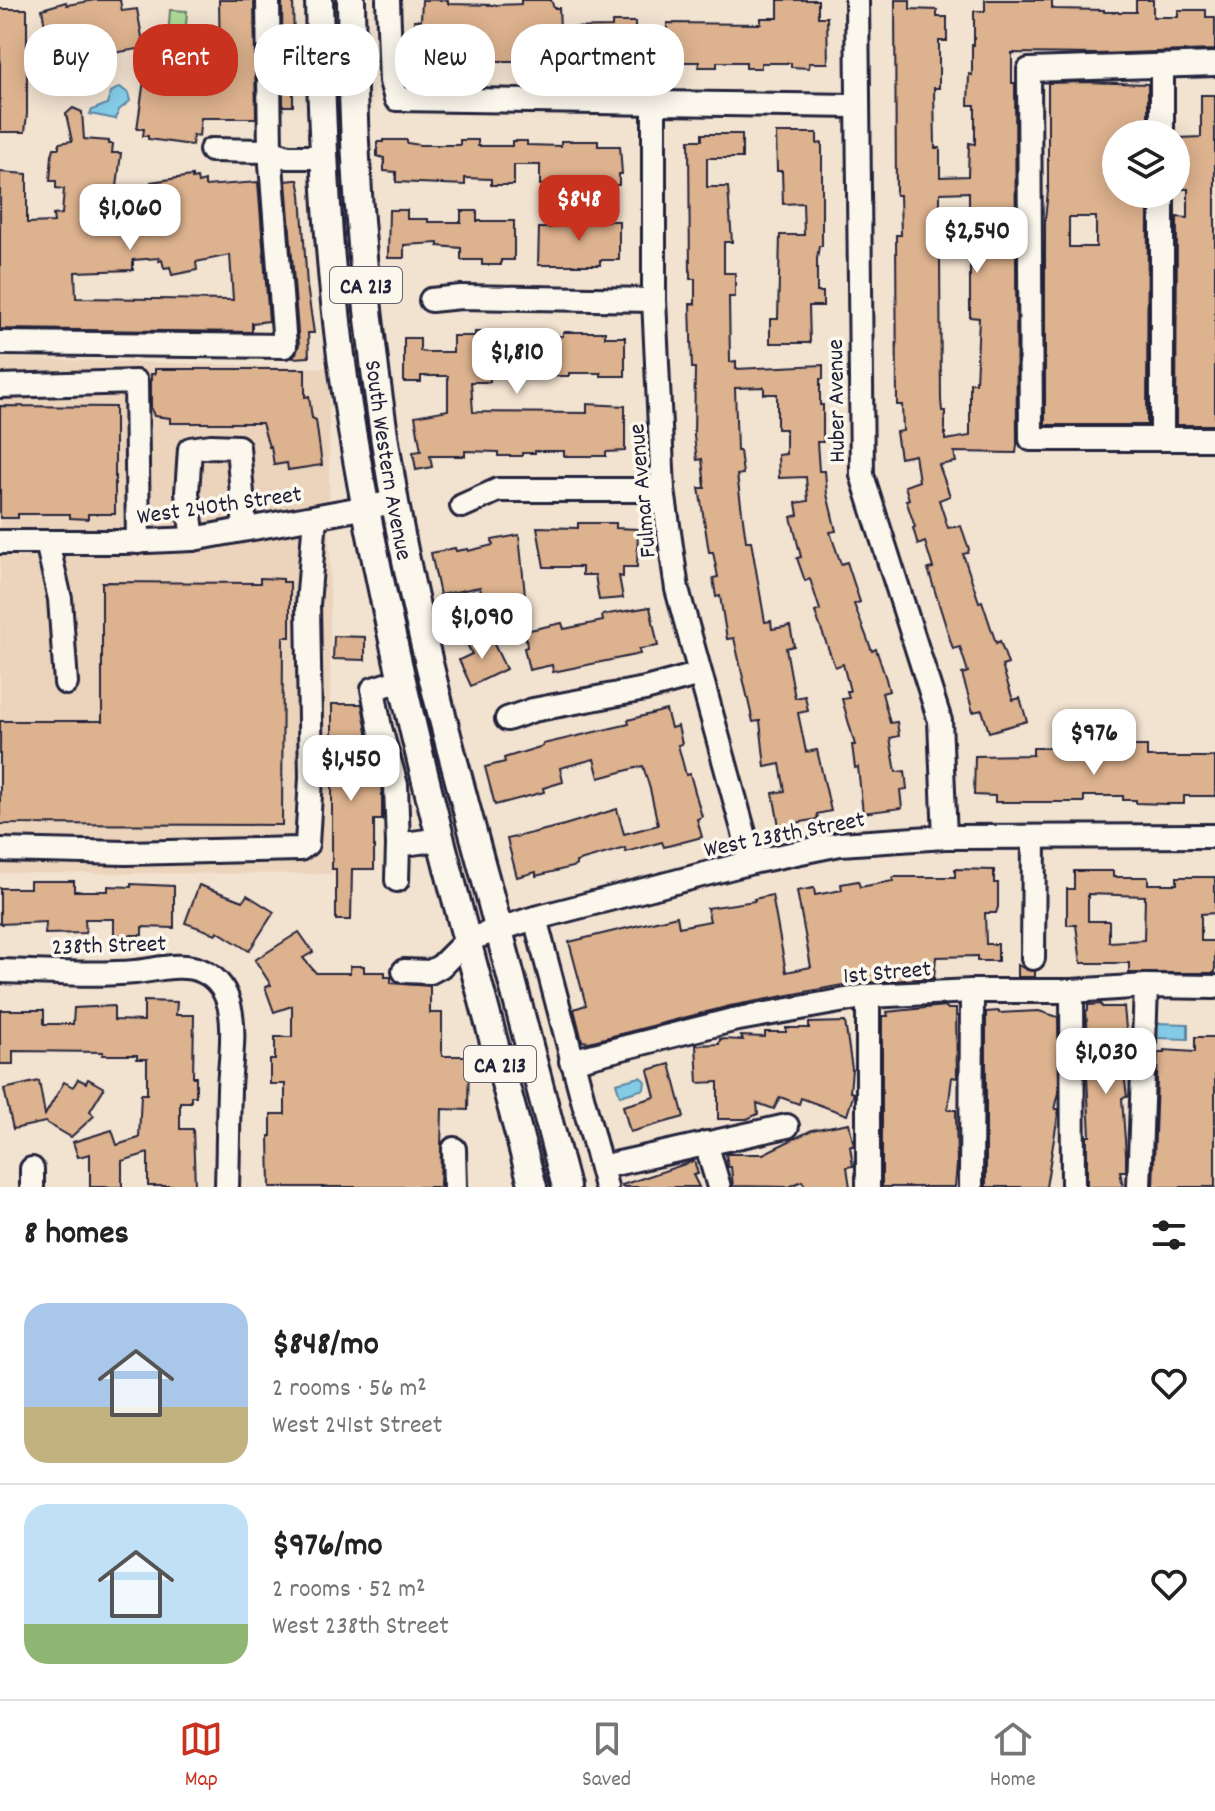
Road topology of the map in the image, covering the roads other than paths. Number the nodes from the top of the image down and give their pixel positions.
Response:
1 (268, 0) edge
2 (319, 0) edge
3 (351, 0) edge
4 (388, 0) edge
5 (857, 0) edge
6 (1215, 64) edge
7 (1162, 66) junction
8 (654, 105) junction
9 (857, 106) junction
10 (1162, 120) edge
11 (211, 150) dead end
12 (323, 150) junction
13 (270, 151) junction
14 (1162, 208) edge
15 (431, 300) dead end
16 (654, 300) junction
17 (0, 343) edge
18 (0, 386) edge
19 (1162, 439) junction
20 (1215, 439) edge
21 (663, 490) junction
22 (395, 502) junction
23 (462, 506) dead end
24 (366, 508) junction
25 (315, 517) junction
26 (245, 529) junction
27 (193, 539) junction
28 (0, 542) edge
29 (47, 542) junction
30 (138, 542) junction
31 (700, 674) junction
32 (401, 680) junction
33 (66, 683) dead end
34 (507, 719) dead end
35 (1215, 836) edge
36 (945, 837) junction
37 (1034, 837) junction
38 (441, 839) junction
39 (398, 845) junction
40 (0, 850) edge
41 (752, 862) junction
42 (397, 880) dead end
43 (535, 918) junction
44 (498, 929) junction
45 (467, 940) junction
46 (1033, 958) dead end
47 (0, 971) edge
48 (404, 971) dead end
49 (1146, 986) junction
50 (1215, 987) edge
51 (972, 991) junction
52 (1072, 991) junction
53 (868, 996) junction
54 (571, 1061) junction
55 (787, 1126) dead end
56 (706, 1143) junction
57 (454, 1149) dead end
58 (603, 1177) edge
59 (227, 1187) edge
60 (455, 1187) edge
61 (533, 1187) edge
62 (566, 1187) edge
63 (719, 1187) edge
64 (868, 1187) edge
65 (971, 1187) edge
66 (1073, 1187) edge
67 (1139, 1187) edge

1 - 13 street
2 - 12 main road, South Western Avenue / CA 213
3 - 22 main road, South Western Avenue / CA 213
4 - 8 street
5 - 9 street, Huber Avenue
6 - 7 street
7 - 10 street
7 - 19 street
8 - 9 street
8 - 16 street, Fulmar Avenue
9 - 36 street, Huber Avenue
11 - 13 street
12 - 13 street
12 - 24 main road, South Western Avenue / CA 213
13 - 17 street
14 - 19 street
15 - 16 street
16 - 21 street, Fulmar Avenue
18 - 30 street
19 - 20 street
21 - 23 street
21 - 31 street, Fulmar Avenue
22 - 24 street, West 240th Street
22 - 44 main road, South Western Avenue / CA 213
24 - 25 street, West 240th Street
24 - 32 main road, South Western Avenue / CA 213
25 - 26 street, West 240th Street
25 - 40 street
26 - 27 street, West 240th Street
26 - 27 street
27 - 30 street, West 240th Street
28 - 29 street, West 240th Street
29 - 30 street, West 240th Street
29 - 33 street
31 - 34 street
31 - 41 street, Fulmar Avenue
32 - 38 main road, South Western Avenue / CA 213
32 - 39 street
35 - 37 street, West 238th Street
36 - 37 street, West 238th Street
36 - 41 street, West 238th Street
37 - 46 street
38 - 39 street
38 - 45 main road, South Western Avenue / CA 213
39 - 42 street
41 - 43 street, West 238th Street
43 - 44 street, West 238th Street
43 - 54 street
44 - 45 street, West 238th Street
44 - 62 main road, South Western Avenue / CA 213
45 - 48 street
45 - 61 main road, South Western Avenue / CA 213
47 - 59 street, 238th Street
49 - 50 street, 1st Street
49 - 52 street, 1st Street
49 - 67 street
51 - 52 street, 1st Street
51 - 53 street, 1st Street
51 - 65 street
52 - 66 street
53 - 54 street, 1st Street
53 - 64 street
54 - 58 street
55 - 56 street
56 - 58 street
56 - 63 street
57 - 60 street

